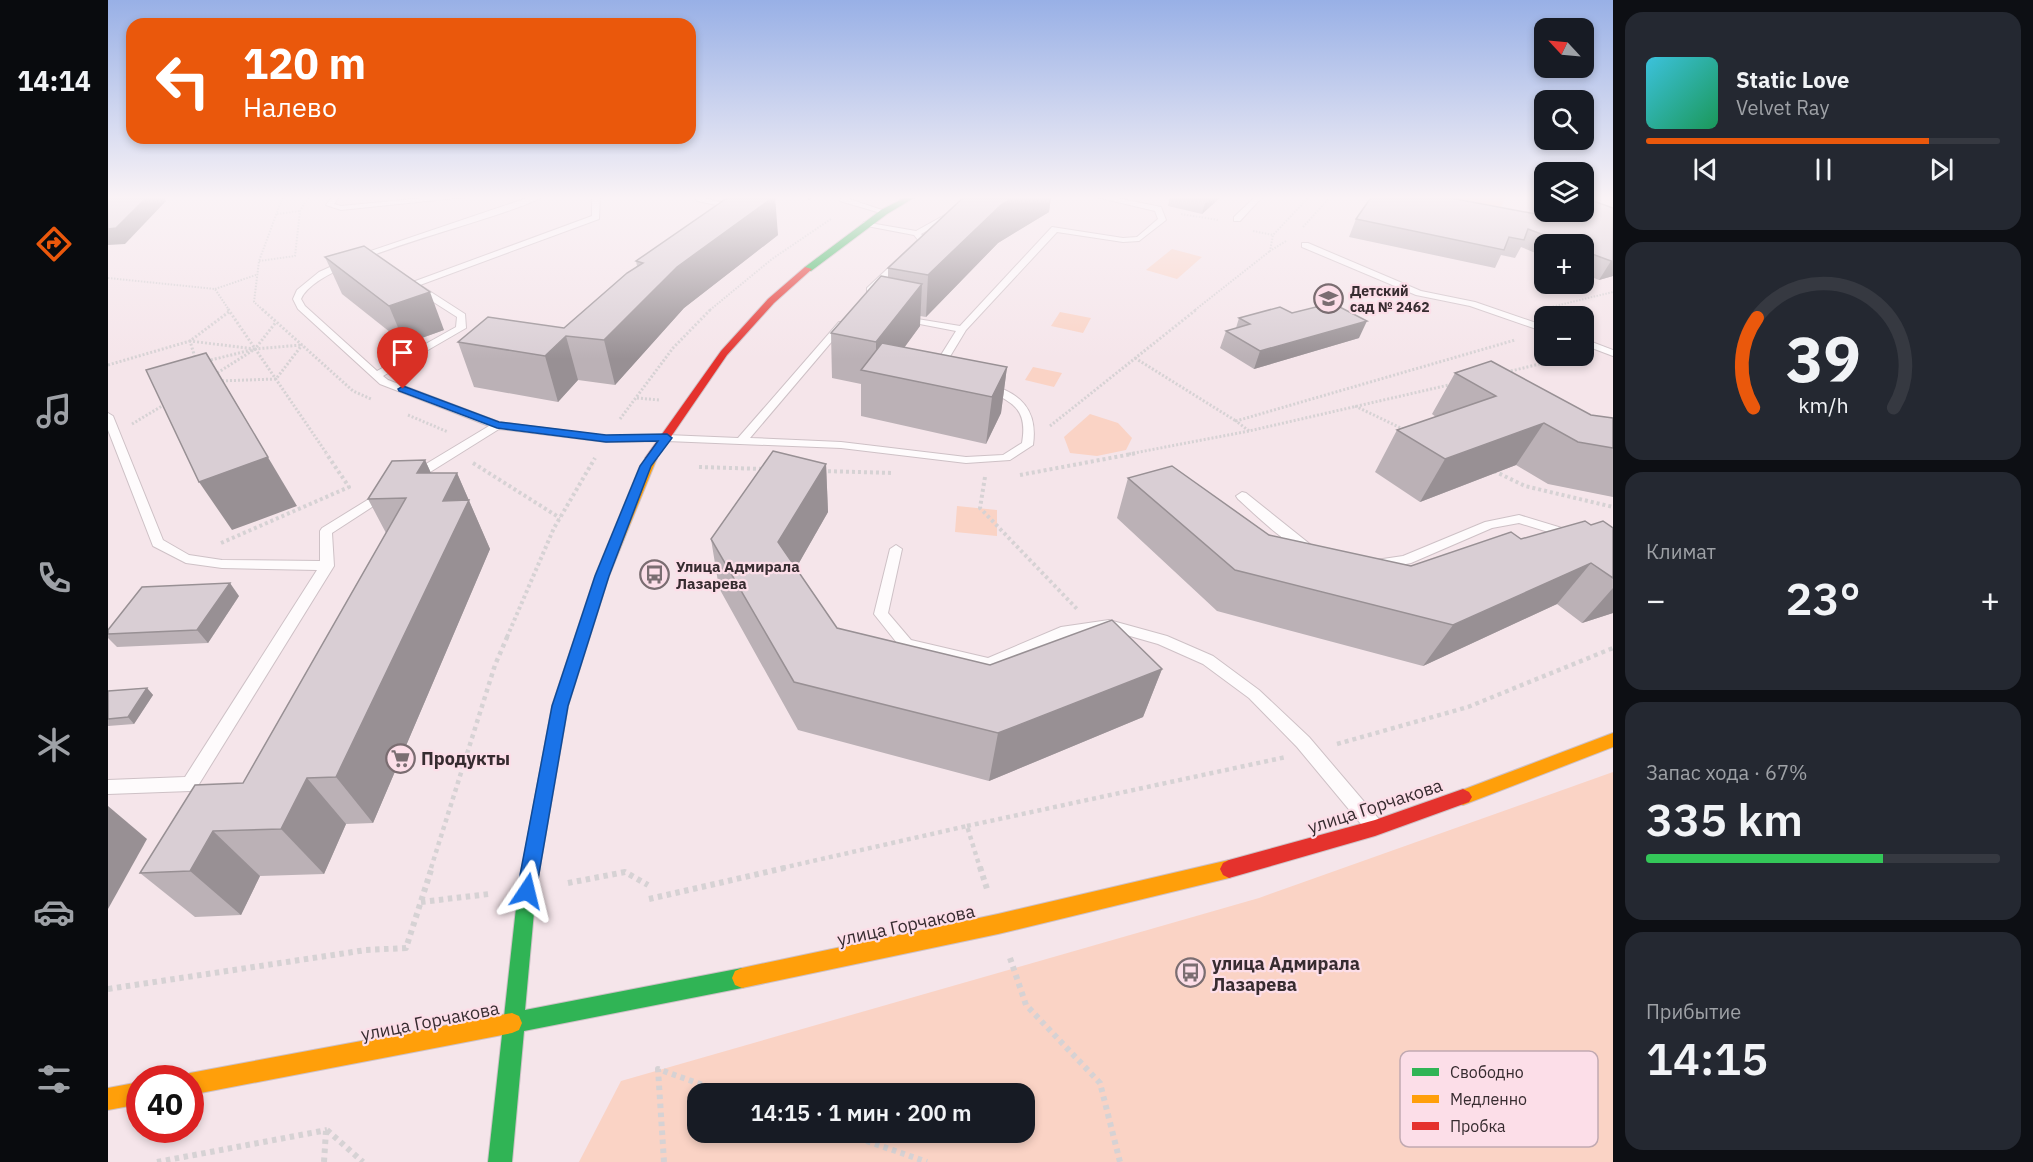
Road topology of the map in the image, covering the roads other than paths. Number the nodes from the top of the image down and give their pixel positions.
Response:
1 (382, 250) edge
2 (507, 250) edge
3 (832, 250) edge
4 (911, 250) edge
5 (1036, 250) edge
6 (1317, 250) edge
7 (862, 298) edge
8 (852, 313) edge
9 (889, 315) edge
10 (1534, 325) edge
11 (461, 328) junction
12 (962, 329) junction
13 (472, 330) edge
14 (1594, 346) edge
15 (1613, 353) edge
16 (377, 375) junction
17 (945, 376) edge
18 (976, 384) edge
19 (108, 416) edge
20 (497, 425) junction
21 (667, 438) junction
22 (741, 441) junction
23 (1242, 496) dead end
24 (1585, 540) edge
25 (896, 549) dead end
26 (1317, 553) edge
27 (327, 566) junction
28 (1361, 567) edge
29 (1613, 740) edge
30 (108, 787) edge
31 (1375, 828) junction
32 (512, 1024) junction
33 (204, 1081) edge
34 (126, 1096) edge
35 (108, 1099) edge
36 (500, 1162) edge

1 - 16 lane
2 - 11 lane
3 - 21 street
4 - 7 lane
5 - 12 lane
6 - 10 lane
8 - 22 lane
9 - 12 lane
11 - 13 lane
11 - 16 lane
12 - 17 lane
14 - 15 lane
16 - 20 lane
18 - 22 lane
19 - 27 lane
20 - 21 lane
20 - 27 lane
21 - 22 lane
21 - 32 street
23 - 26 lane
24 - 28 lane
25 - 31 lane
27 - 30 lane
29 - 31 street, улица Горчакова
31 - 32 street, улица Горчакова
32 - 33 street, улица Горчакова
32 - 36 street
34 - 35 street

